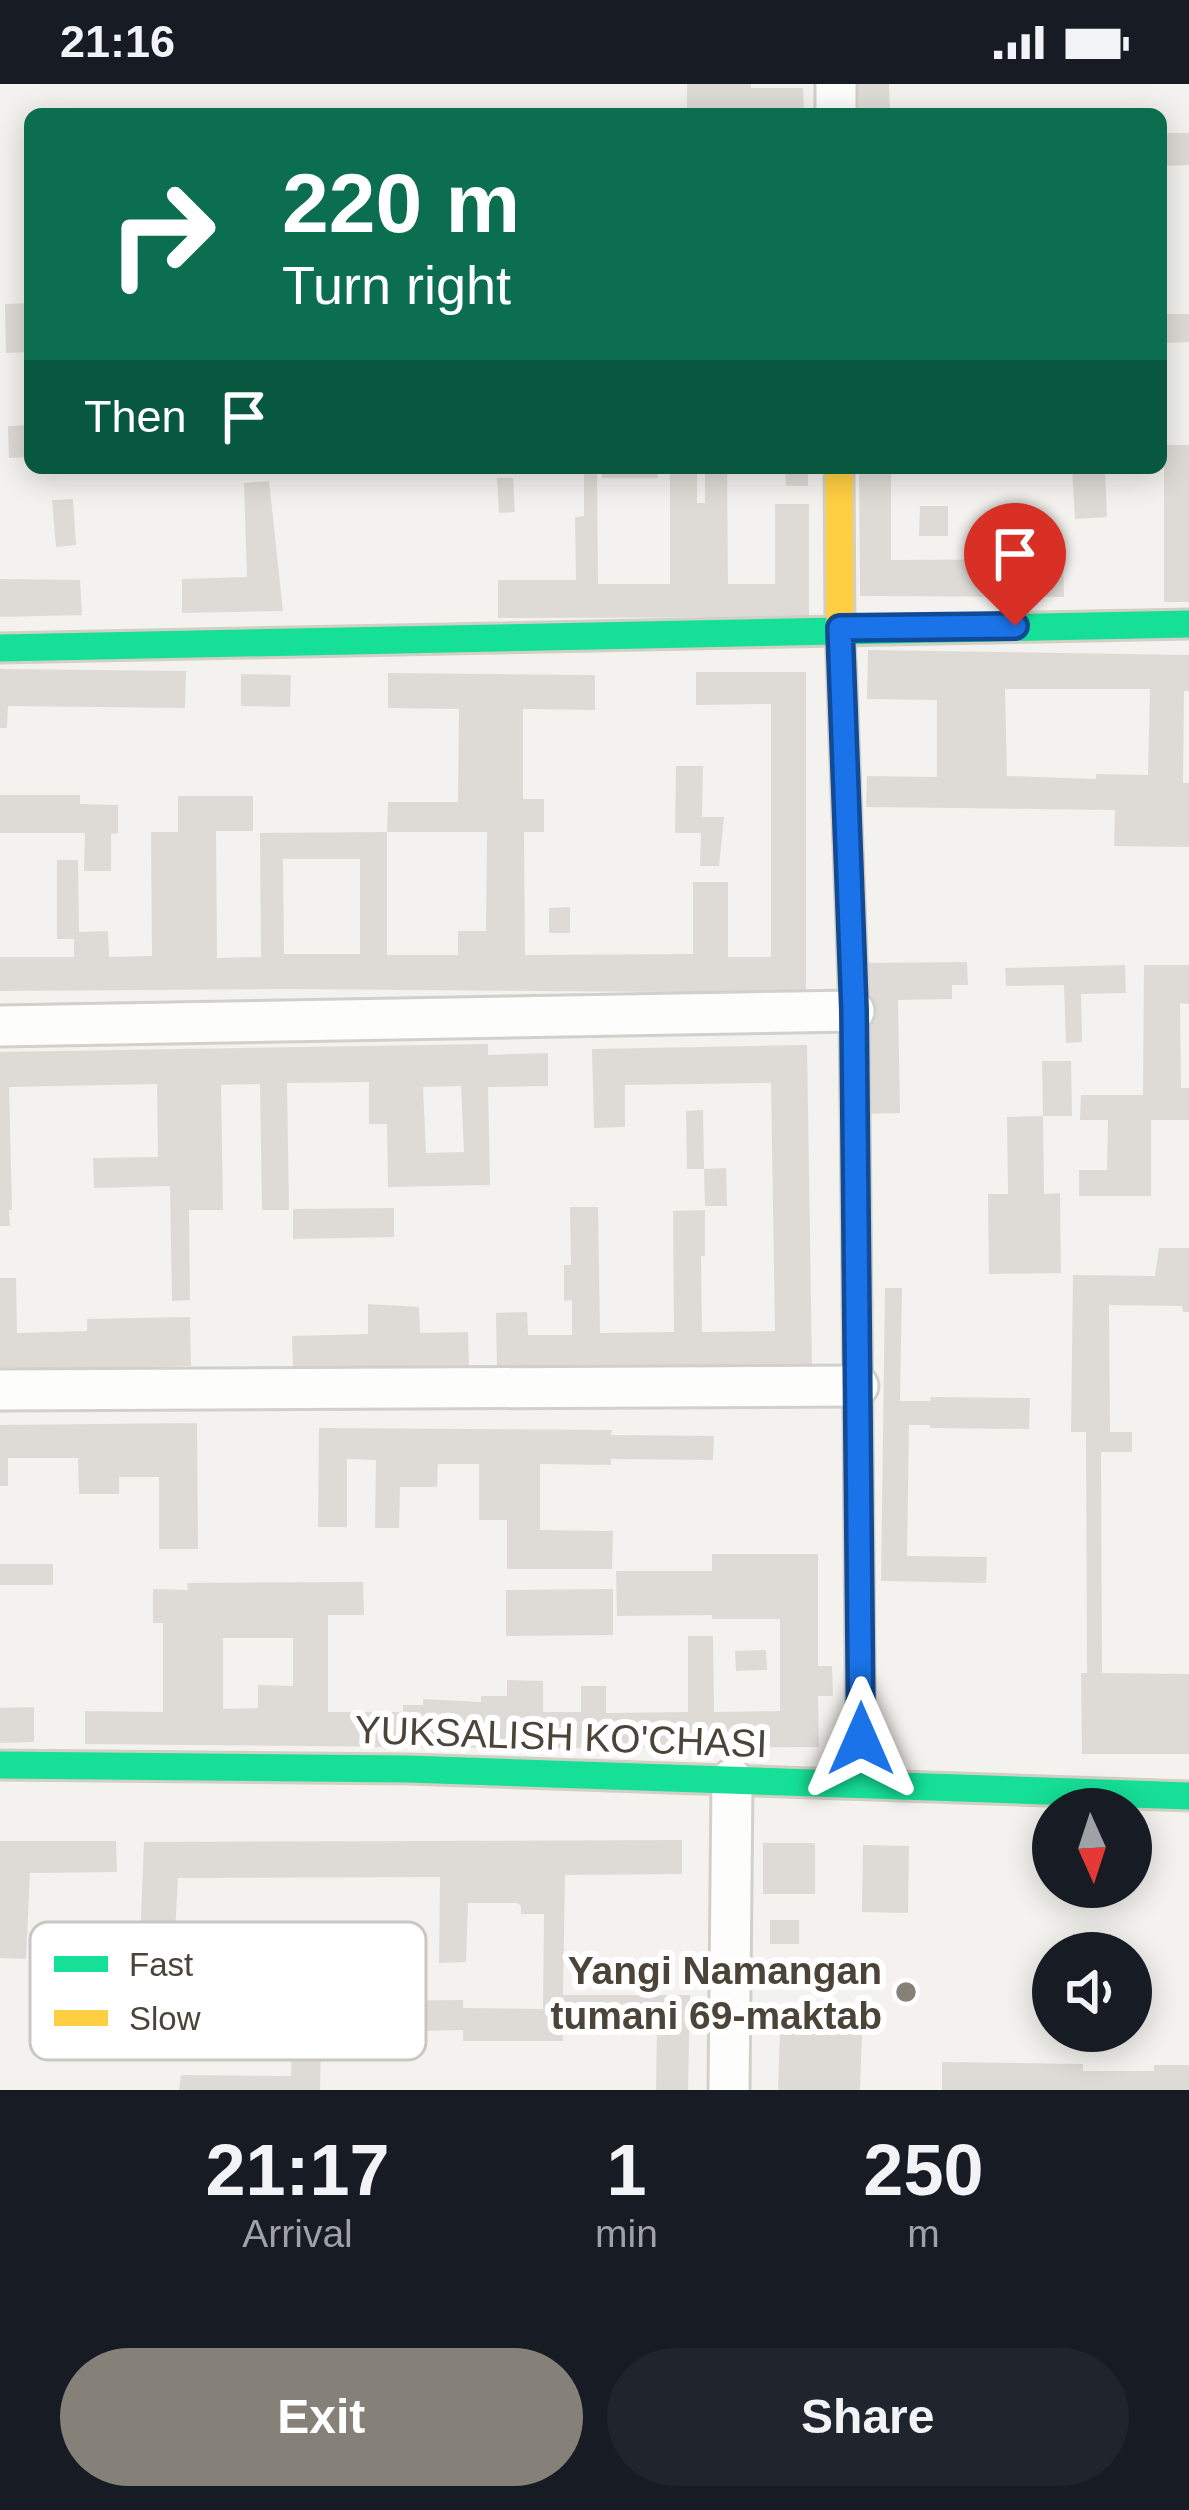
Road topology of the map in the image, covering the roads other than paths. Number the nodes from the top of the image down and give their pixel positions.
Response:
1 (838, 474) edge
2 (1189, 624) edge
3 (840, 628) junction
4 (0, 648) edge
5 (854, 1011) junction
6 (0, 1026) edge
7 (857, 1386) junction
8 (0, 1390) edge
9 (1, 1771) edge
10 (732, 1779) junction
11 (861, 1784) junction
12 (1189, 1796) edge
13 (729, 2090) edge

1 - 3 street
2 - 3 street
3 - 4 street
3 - 5 street
5 - 6 street
5 - 7 street
7 - 8 street
7 - 11 street
9 - 10 street, YUKSALISH KO'CHASI
10 - 11 street, YUKSALISH KO'CHASI
10 - 13 street
11 - 12 street, YUKSALISH KO'CHASI

